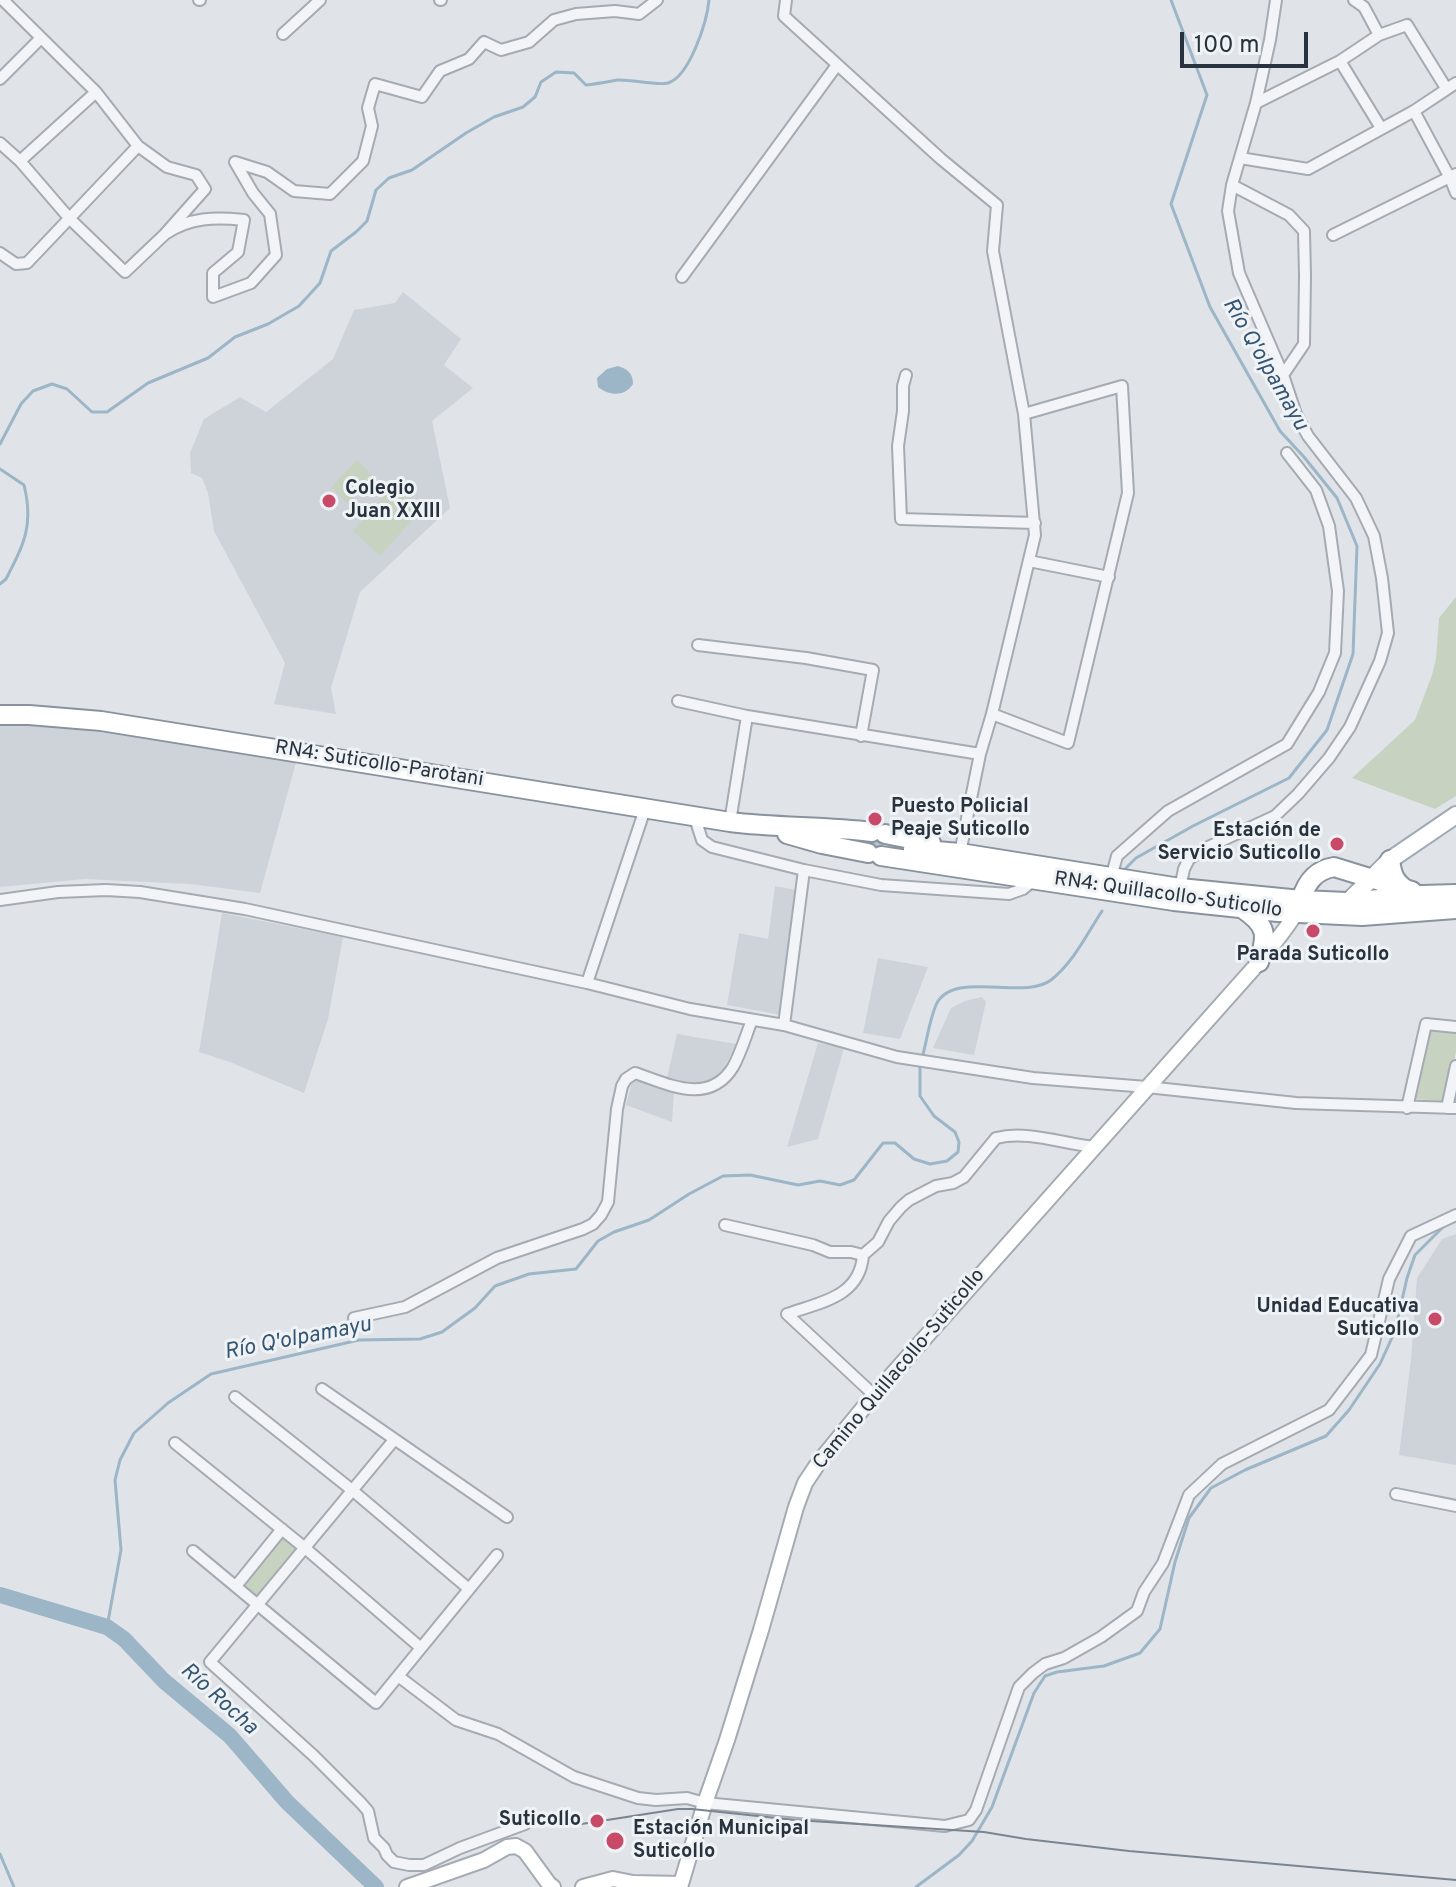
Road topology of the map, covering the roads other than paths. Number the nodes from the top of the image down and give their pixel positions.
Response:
1 (3, 0) edge
2 (320, 0) edge
3 (657, 0) edge
4 (786, 0) edge
5 (1276, 0) edge
6 (1354, 0) edge
7 (283, 34) dead end
8 (1379, 35) junction
9 (40, 39) junction
10 (1340, 61) junction
11 (837, 65) junction
12 (0, 79) edge
13 (1451, 86) edge
14 (96, 92) junction
15 (1256, 103) junction
16 (1414, 111) junction
17 (1381, 128) junction
18 (0, 143) edge
19 (138, 146) junction
20 (1240, 158) junction
21 (20, 161) junction
22 (1453, 176) edge
23 (1232, 185) junction
24 (1456, 193) edge
25 (70, 219) junction
26 (165, 234) junction
27 (1333, 235) dead end
28 (0, 253) edge
29 (682, 277) dead end
30 (906, 375) dead end
31 (1283, 375) junction
32 (1024, 414) junction
33 (1287, 453) dead end
34 (1035, 523) junction
35 (1029, 561) junction
36 (1109, 577) junction
37 (698, 645) dead end
38 (678, 701) dead end
39 (992, 714) junction
40 (0, 715) edge
41 (747, 716) junction
42 (861, 736) junction
43 (980, 754) junction
44 (645, 809) junction
45 (694, 815) junction
46 (1456, 815) edge
47 (730, 822) junction
48 (757, 825) junction
49 (876, 844) junction
50 (960, 853) junction
51 (1390, 860) junction
52 (804, 870) junction
53 (1350, 871) junction
54 (1036, 878) junction
55 (1111, 878) junction
56 (1370, 879) junction
57 (1309, 881) junction
58 (1180, 888) junction
59 (1414, 892) junction
60 (1456, 894) edge
61 (0, 900) edge
62 (1238, 901) junction
63 (1347, 902) junction
64 (1299, 907) junction
65 (1456, 909) edge
66 (1334, 916) junction
67 (1259, 962) junction
68 (587, 983) junction
69 (752, 1020) junction
70 (784, 1025) junction
71 (1456, 1027) edge
72 (1456, 1066) edge
73 (1147, 1087) junction
74 (1407, 1108) junction
75 (1452, 1108) edge
76 (1095, 1147) junction
77 (1456, 1215) edge
78 (725, 1225) dead end
79 (863, 1255) junction
80 (354, 1318) dead end
81 (322, 1389) dead end
82 (874, 1395) junction
83 (235, 1397) dead end
84 (394, 1440) junction
85 (175, 1443) dead end
86 (352, 1490) junction
87 (1396, 1494) dead end
88 (1456, 1506) edge
89 (507, 1517) dead end
90 (282, 1529) junction
91 (305, 1548) junction
92 (193, 1551) dead end
93 (497, 1555) dead end
94 (236, 1586) junction
95 (469, 1589) junction
96 (258, 1605) junction
97 (421, 1648) junction
98 (398, 1676) junction
99 (705, 1803) junction
100 (525, 1824) dead end
101 (680, 1885) edge
102 (407, 1887) edge
103 (553, 1887) edge
104 (583, 1887) edge

1 - 9 street
2 - 7 street
3 - 26 street
4 - 11 street
5 - 15 street
6 - 8 street
8 - 10 street
8 - 13 street
9 - 12 street
9 - 14 street
10 - 15 street
10 - 17 street
11 - 29 street
11 - 32 street
13 - 16 street
14 - 19 street
14 - 21 street
15 - 20 street
16 - 17 street
16 - 22 street
17 - 20 street
18 - 21 street
19 - 25 street
19 - 26 street
20 - 23 street
21 - 25 street
22 - 24 street
22 - 27 street
23 - 31 street
23 - 31 street
25 - 26 street
25 - 28 street
30 - 34 street
31 - 58 street
32 - 34 street
32 - 36 street
33 - 55 street
34 - 35 street
35 - 36 street
35 - 39 street
36 - 39 street
37 - 42 street
38 - 41 street
39 - 43 street
40 - 44 highway, RN4: Suticollo-Parotani
41 - 42 street
41 - 47 street
42 - 43 street
43 - 50 street
44 - 45 highway, RN4: Suticollo-Parotani
44 - 68 street
45 - 47 highway, RN4: Suticollo-Parotani
45 - 52 street
46 - 51 main road
47 - 48 highway, RN4: Suticollo-Parotani
48 - 49 highway, RN4: Suticollo-Parotani
48 - 49 highway, RN4: Suticollo-Parotani
49 - 50 highway, RN4: Quillacollo-Suticollo
49 - 54 highway, RN4: Quillacollo-Suticollo
50 - 55 highway, RN4: Quillacollo-Suticollo
51 - 53 main road
51 - 56 main road
51 - 59 highway
52 - 54 street
52 - 70 street
53 - 56 highway
53 - 57 highway
54 - 62 highway, RN4: Quillacollo-Suticollo
55 - 58 highway, RN4: Quillacollo-Suticollo
56 - 59 highway
56 - 63 main road
57 - 62 highway
57 - 64 highway
58 - 62 highway, RN4: Quillacollo-Suticollo
59 - 60 highway, RN4: Quillacollo-Suticollo
59 - 63 highway, RN4: Quillacollo-Suticollo
61 - 68 street
62 - 64 highway, RN4: Quillacollo-Suticollo
62 - 67 highway
63 - 64 highway, RN4: Quillacollo-Suticollo
63 - 66 main road
64 - 66 highway, RN4: Quillacollo-Suticollo
64 - 67 main road, Camino Quillacollo-Suticollo
65 - 66 highway, RN4: Quillacollo-Suticollo
67 - 73 main road, Camino Quillacollo-Suticollo
68 - 69 street
69 - 70 street
69 - 80 street
70 - 73 street
71 - 74 street
72 - 75 street
73 - 74 street
73 - 76 main road, Camino Quillacollo-Suticollo
74 - 75 street
76 - 79 street
76 - 82 main road, Camino Quillacollo-Suticollo
77 - 99 street
78 - 79 street
79 - 82 street
81 - 84 street
82 - 99 main road, Camino Quillacollo-Suticollo
83 - 86 street
84 - 86 street
84 - 89 street
85 - 90 street
86 - 91 street
86 - 95 street
87 - 88 street
90 - 91 street
90 - 94 street
91 - 96 street
91 - 97 street
92 - 94 street
93 - 95 street
94 - 96 street
95 - 97 street
96 - 98 street
96 - 100 street
97 - 98 street
98 - 99 street
99 - 101 main road, Camino Quillacollo-Suticollo
101 - 104 main road, Camino Quillacollo-Suticollo
102 - 103 main road

